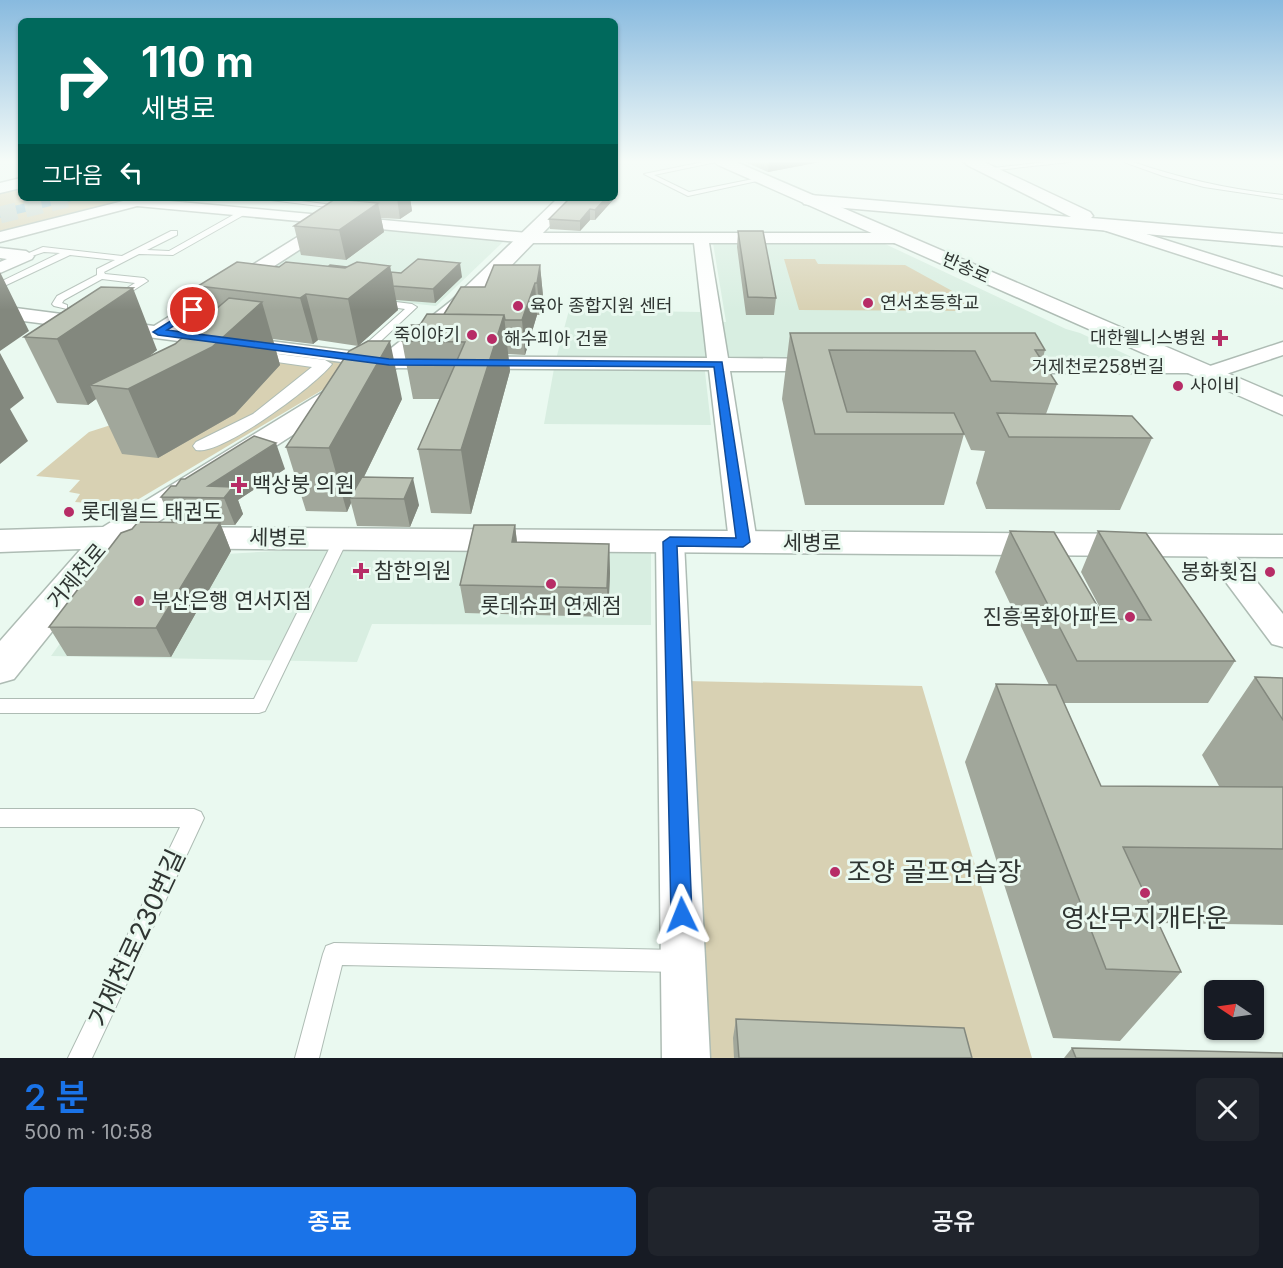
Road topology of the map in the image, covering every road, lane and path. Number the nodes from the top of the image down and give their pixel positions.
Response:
1 (100, 211) edge
2 (239, 211) edge
3 (349, 211) edge
4 (555, 211) edge
5 (836, 211) edge
6 (943, 211) edge
7 (1074, 211) edge
8 (244, 212) junction
9 (334, 220) junction
10 (1102, 225) junction
11 (174, 233) dead end
12 (0, 237) edge
13 (528, 238) junction
14 (701, 238) junction
15 (897, 238) junction
16 (1283, 240) edge
17 (69, 252) junction
18 (138, 252) junction
19 (0, 253) edge
20 (26, 256) junction
21 (125, 259) junction
22 (0, 268) edge
23 (101, 276) junction
24 (1283, 283) edge
25 (0, 285) edge
26 (228, 287) junction
27 (249, 290) edge
28 (374, 302) edge
29 (105, 304) edge
30 (64, 307) dead end
31 (0, 312) edge
32 (158, 332) junction
33 (1283, 348) edge
34 (254, 355) edge
35 (357, 358) junction
36 (389, 362) junction
37 (718, 364) junction
38 (849, 365) edge
39 (992, 366) edge
40 (1201, 371) junction
41 (1283, 407) edge
42 (202, 446) dead end
43 (110, 537) junction
44 (341, 539) junction
45 (0, 541) edge
46 (670, 542) junction
47 (743, 542) junction
48 (1213, 546) junction
49 (1283, 546) edge
50 (1283, 636) edge
51 (0, 668) edge
52 (0, 706) edge
53 (0, 818) edge
54 (683, 962) junction
55 (80, 1058) edge
56 (307, 1058) edge
57 (686, 1058) edge

1 - 12 street
2 - 8 street
3 - 9 street
4 - 13 main road, 거제천로
5 - 15 main road, 반송로
6 - 10 main road
7 - 10 main road
8 - 9 street
8 - 18 lane
9 - 13 street
9 - 26 street
10 - 16 main road
10 - 24 street
11 - 18 lane
13 - 14 street
13 - 36 main road, 거제천로
14 - 15 street
14 - 37 street
15 - 40 main road, 반송로
17 - 20 lane
17 - 21 lane
17 - 25 lane
18 - 21 lane
19 - 20 street
20 - 22 street
21 - 23 lane
23 - 29 lane
23 - 30 lane
26 - 27 lane
26 - 32 street
28 - 35 lane
31 - 32 street
32 - 35 street
33 - 40 street
34 - 42 street
35 - 36 street
36 - 37 street
36 - 43 main road, 거제천로
37 - 38 street
37 - 47 street
39 - 40 street, 거제천로258번길
40 - 41 main road, 반송로
43 - 44 main road, 세병로
43 - 45 main road, 세병로
43 - 51 main road, 거제천로
44 - 46 main road, 세병로
44 - 52 lane, 세병로
46 - 47 main road, 세병로
46 - 54 street
47 - 48 main road, 세병로
48 - 49 main road, 세병로
48 - 50 street
53 - 55 lane, 거제천로230번길
54 - 56 lane
54 - 57 street

